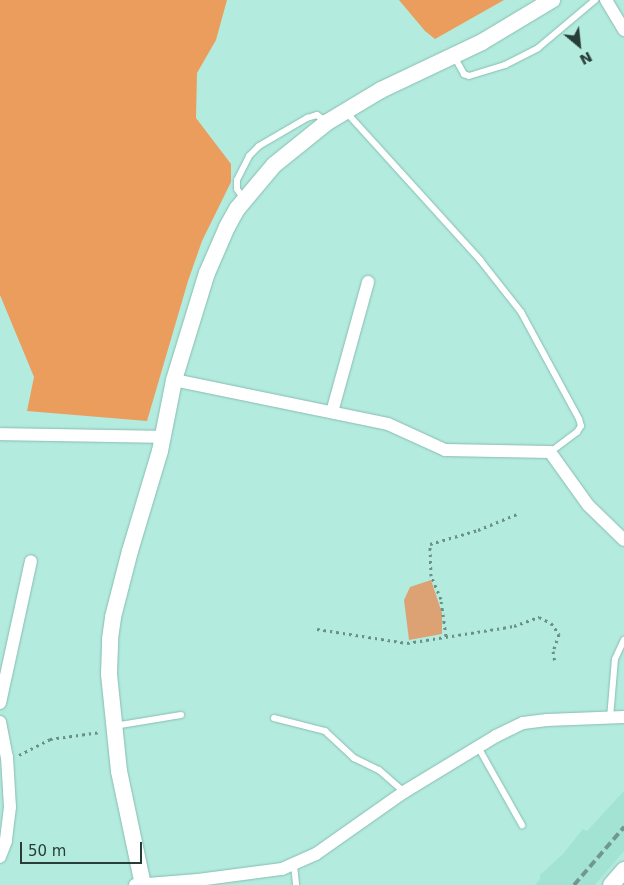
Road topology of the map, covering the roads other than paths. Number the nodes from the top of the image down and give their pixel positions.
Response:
1 (552, 0) edge
2 (595, 0) edge
3 (606, 0) edge
4 (624, 30) edge
5 (454, 56) junction
6 (345, 111) junction
7 (326, 123) junction
8 (244, 200) junction
9 (368, 282) dead end
10 (174, 380) junction
11 (332, 412) junction
12 (0, 434) edge
13 (164, 437) junction
14 (550, 452) junction
15 (624, 540) edge
16 (31, 561) dead end
17 (624, 640) edge
18 (0, 703) edge
19 (181, 714) dead end
20 (624, 717) edge
21 (274, 718) dead end
22 (610, 718) junction
23 (0, 722) edge
24 (114, 728) junction
25 (478, 747) junction
26 (404, 792) junction
27 (522, 825) dead end
28 (0, 857) edge
29 (294, 865) junction
30 (624, 870) edge
31 (135, 885) edge
32 (143, 885) edge
33 (296, 885) edge
34 (611, 885) edge

1 - 5 street
2 - 5 lane
3 - 4 street
5 - 6 street
6 - 7 street
6 - 14 lane
7 - 8 street
7 - 8 lane
8 - 10 street
9 - 11 street
10 - 11 street
10 - 13 street
11 - 14 street
12 - 13 street
13 - 24 street
14 - 15 street
16 - 18 street
17 - 22 lane
19 - 24 lane
20 - 22 street
21 - 26 lane
22 - 25 street
23 - 28 street
24 - 32 street
25 - 26 street
25 - 27 lane
26 - 29 street
29 - 32 street
29 - 33 lane
30 - 34 street
31 - 32 street

